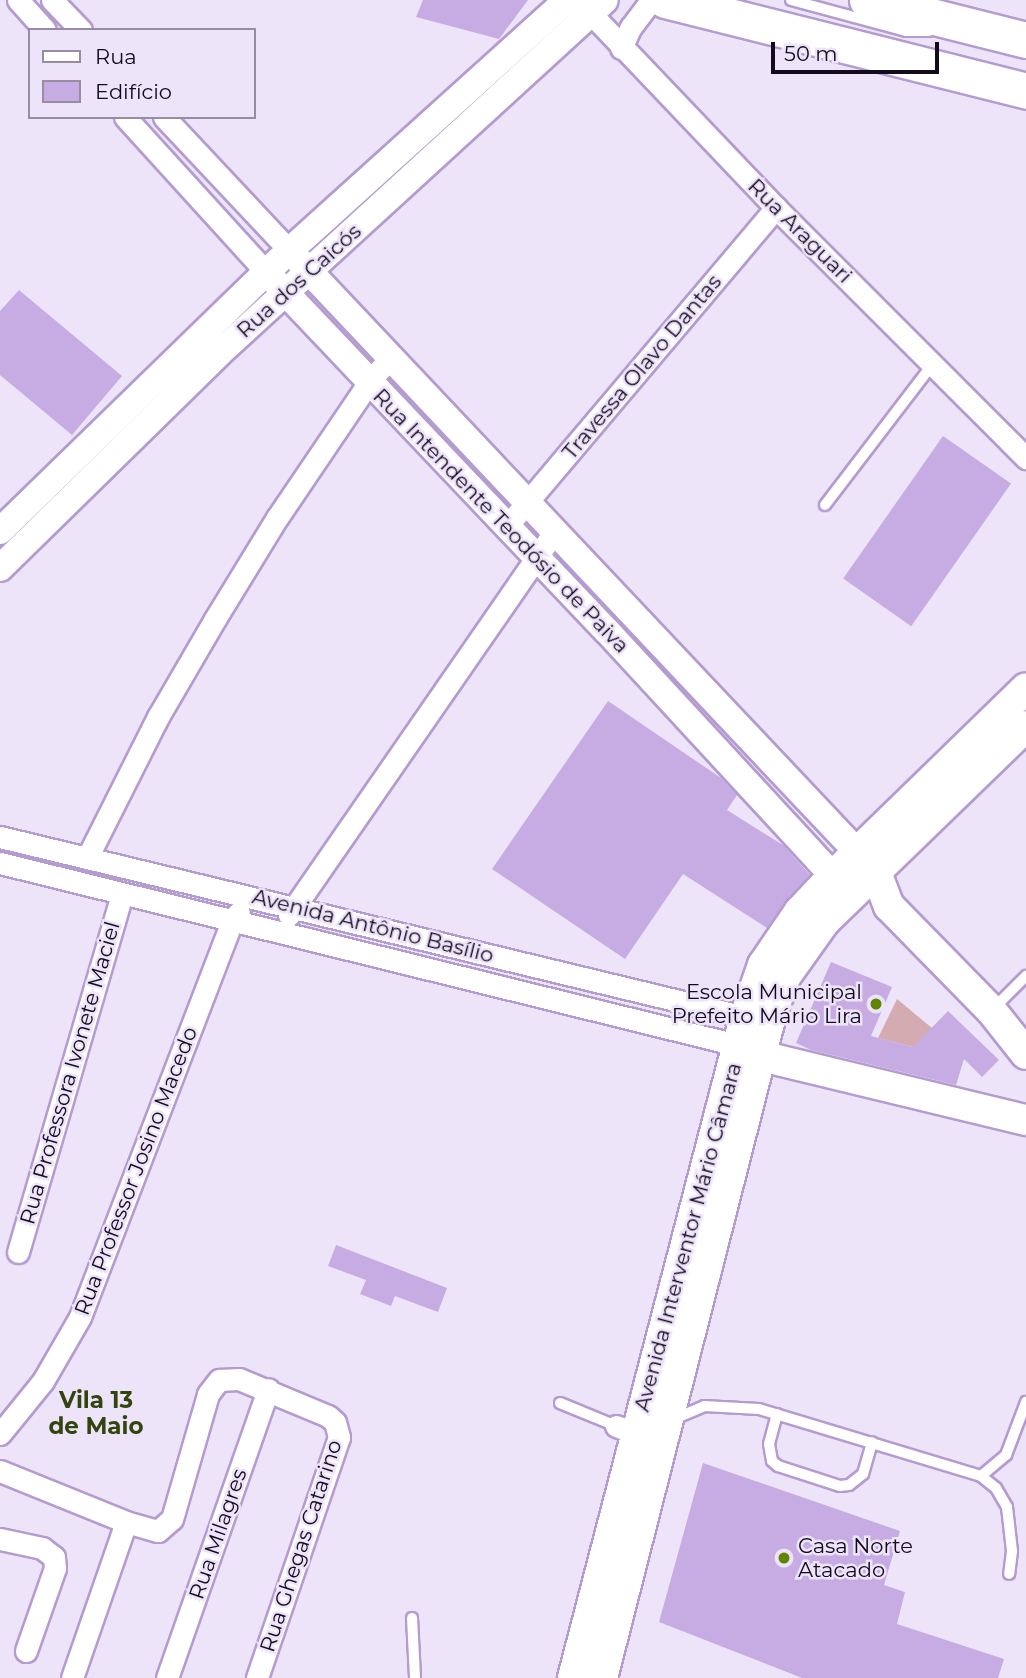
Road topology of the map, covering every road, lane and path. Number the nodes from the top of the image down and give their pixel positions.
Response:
1 (18, 0) edge
2 (52, 0) edge
3 (567, 0) edge
4 (651, 0) edge
5 (665, 0) edge
6 (791, 0) edge
7 (867, 0) edge
8 (591, 4) edge
9 (43, 28) edge
10 (78, 28) edge
11 (988, 31) junction
12 (1026, 40) edge
13 (621, 47) junction
14 (1026, 91) edge
15 (127, 119) edge
16 (165, 119) edge
17 (776, 208) junction
18 (290, 251) junction
19 (267, 272) junction
20 (309, 272) junction
21 (288, 293) junction
22 (218, 338) junction
23 (390, 358) junction
24 (932, 365) junction
25 (369, 382) junction
26 (1026, 458) edge
27 (528, 503) junction
28 (825, 505) dead end
29 (507, 526) junction
30 (0, 531) edge
31 (555, 531) junction
32 (535, 556) junction
33 (0, 568) edge
34 (628, 609) junction
35 (607, 631) junction
36 (1026, 688) edge
37 (1026, 726) edge
38 (0, 837) edge
39 (87, 858) junction
40 (866, 862) junction
41 (0, 863) edge
42 (843, 885) junction
43 (122, 894) junction
44 (251, 897) junction
45 (889, 906) junction
46 (296, 907) junction
47 (232, 921) junction
48 (276, 932) junction
49 (1026, 976) edge
50 (991, 1010) junction
51 (747, 1040) junction
52 (1025, 1051) edge
53 (1026, 1120) edge
54 (18, 1252) dead end
55 (268, 1389) junction
56 (1026, 1402) edge
57 (560, 1403) dead end
58 (777, 1414) junction
59 (644, 1433) junction
60 (0, 1434) edge
61 (872, 1442) junction
62 (0, 1471) edge
63 (981, 1476) junction
64 (126, 1522) junction
65 (0, 1539) edge
66 (1009, 1574) dead end
67 (412, 1618) dead end
68 (26, 1651) dead end
69 (72, 1678) edge
70 (167, 1678) edge
71 (257, 1678) edge
72 (415, 1678) edge
73 (573, 1678) edge
74 (603, 1678) edge

1 - 9 street
2 - 10 street
3 - 18 street, Rua dos Caicós
4 - 13 street
5 - 14 highway
6 - 11 lane
7 - 11 highway
8 - 13 street, Rua Araguari
8 - 20 street, Rua dos Caicós
11 - 12 highway
13 - 17 street, Rua Araguari
15 - 19 street, Rua Intendente Teodósio de Paiva
16 - 18 street, Rua Intendente Teodósio de Paiva
17 - 24 street, Rua Araguari
17 - 27 street, Travessa Olavo Dantas
18 - 19 street, Rua dos Caicós
18 - 20 street, Rua Intendente Teodósio de Paiva
19 - 21 street, Rua Intendente Teodósio de Paiva
19 - 22 street, Rua dos Caicós
20 - 21 street, Rua dos Caicós
20 - 23 street, Rua Intendente Teodósio de Paiva
21 - 22 street, Rua dos Caicós
21 - 25 street, Rua Intendente Teodósio de Paiva
22 - 30 street, Rua dos Caicós
22 - 33 street, Rua dos Caicós
23 - 25 street
23 - 27 street, Rua Intendente Teodósio de Paiva
24 - 26 street, Rua Araguari
24 - 28 lane
25 - 29 street, Rua Intendente Teodósio de Paiva
25 - 39 street
27 - 29 street, Travessa Olavo Dantas
27 - 31 street, Rua Intendente Teodósio de Paiva
29 - 32 street, Rua Intendente Teodósio de Paiva
31 - 32 street
31 - 34 street, Rua Intendente Teodósio de Paiva
32 - 35 street, Rua Intendente Teodósio de Paiva
32 - 46 street
34 - 35 street
34 - 40 street, Rua Intendente Teodósio de Paiva
35 - 42 street, Rua Intendente Teodósio de Paiva
36 - 40 main road, Avenida Interventor Mário Câmara
37 - 40 main road, Avenida Interventor Mário Câmara
38 - 39 street, Avenida Antônio Basílio
39 - 44 street, Avenida Antônio Basílio
40 - 42 main road, Avenida Interventor Mário Câmara
40 - 45 main road, Rua Intendente Teodósio de Paiva
41 - 43 street, Avenida Antônio Basílio
42 - 45 main road, Rua Intendente Teodósio de Paiva
42 - 51 main road, Avenida Interventor Mário Câmara
42 - 51 main road, Avenida Interventor Mário Câmara
43 - 47 street, Avenida Antônio Basílio
43 - 54 street, Rua Professora Ivonete Maciel
44 - 46 street, Avenida Antônio Basílio
44 - 47 street, Rua Professor Josino Macedo
45 - 50 main road, Rua Intendente Teodósio de Paiva
46 - 48 street
46 - 51 street, Avenida Antônio Basílio
47 - 48 street, Avenida Antônio Basílio
47 - 60 street, Rua Professor Josino Macedo
48 - 51 street, Avenida Antônio Basílio
49 - 50 lane
50 - 52 main road, Rua Intendente Teodósio de Paiva
51 - 53 main road, Avenida Antônio Basílio
51 - 59 main road, Avenida Interventor Mário Câmara
55 - 64 street
55 - 70 street, Rua Milagres
55 - 71 street, Rua Ghegas Catarino
56 - 63 lane
57 - 59 lane
58 - 59 lane
58 - 61 lane
58 - 61 lane
59 - 73 main road, Avenida Interventor Mário Câmara
59 - 74 main road, Avenida Interventor Mário Câmara
61 - 63 lane
62 - 64 street
63 - 66 lane
64 - 69 street
65 - 68 street
67 - 72 lane

